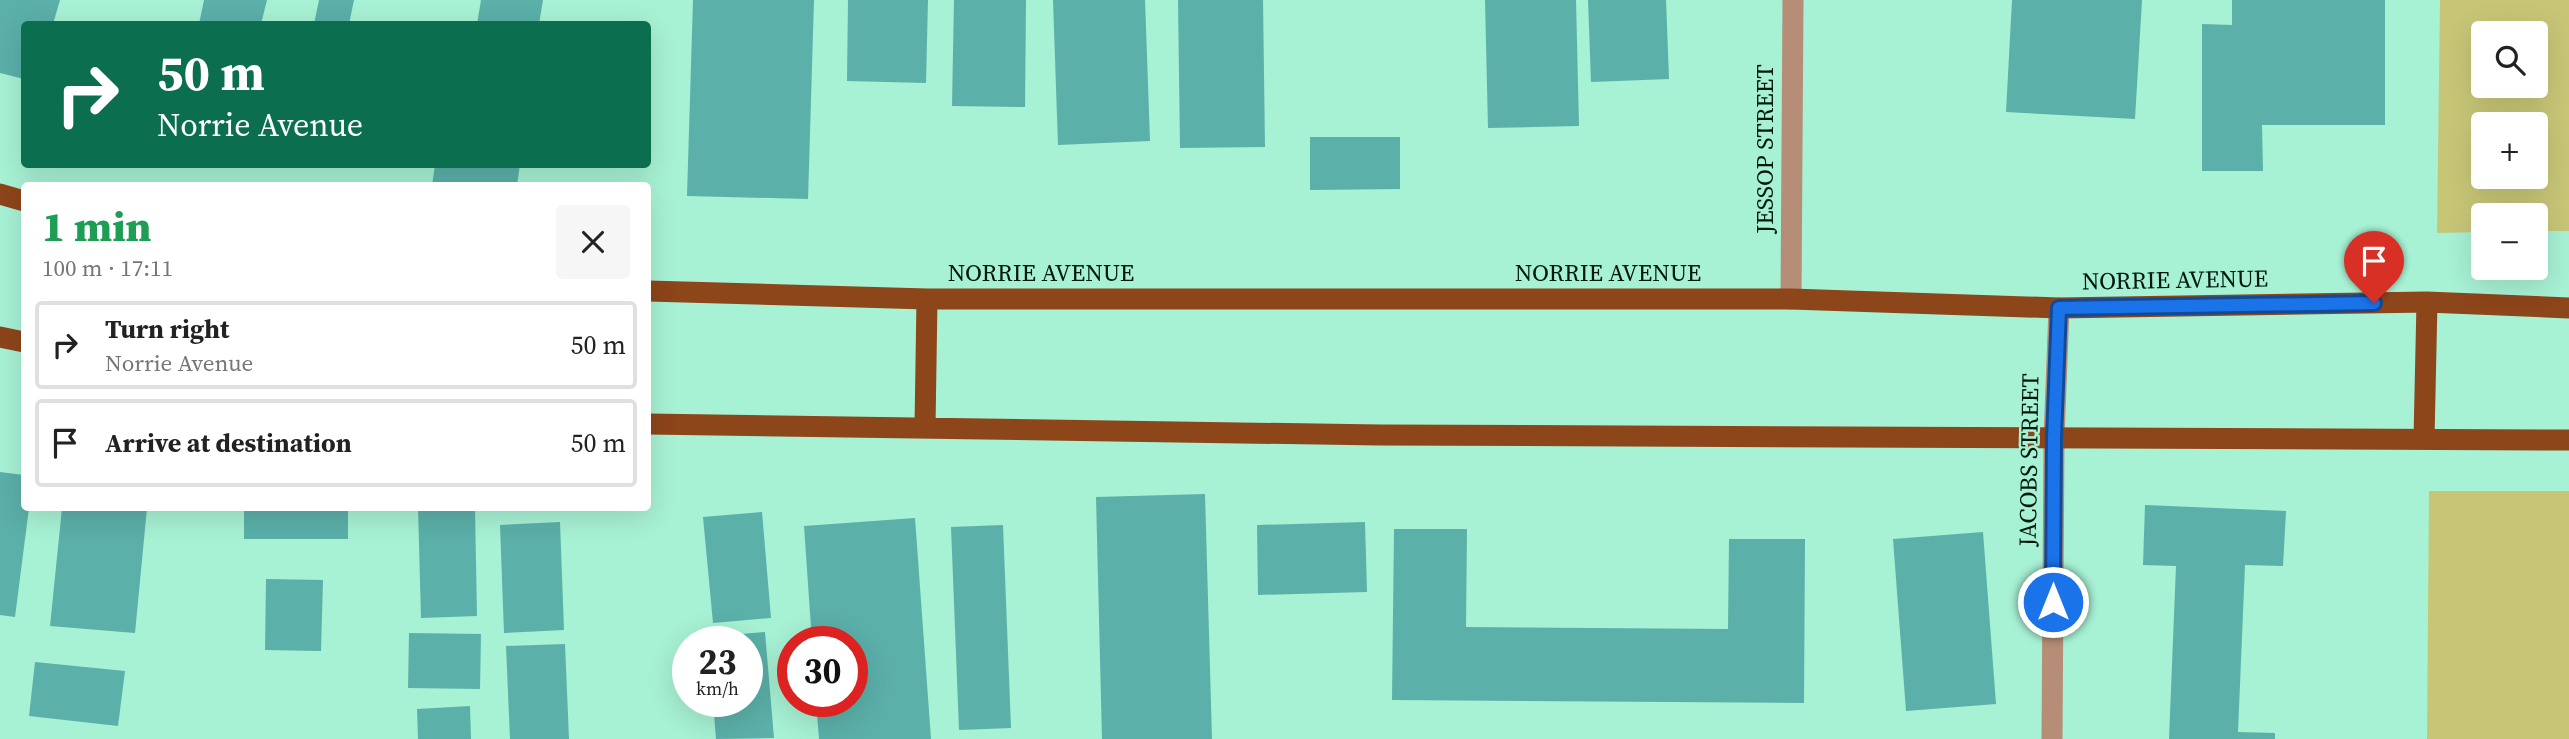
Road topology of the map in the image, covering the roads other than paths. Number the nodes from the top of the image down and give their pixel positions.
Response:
1 (1793, 0) edge
2 (0, 194) edge
3 (21, 200) edge
4 (651, 291) edge
5 (927, 299) junction
6 (1791, 299) junction
7 (2427, 302) junction
8 (2059, 308) junction
9 (2569, 308) edge
10 (0, 337) edge
11 (21, 340) edge
12 (651, 424) edge
13 (925, 427) junction
14 (2054, 438) junction
15 (2424, 439) junction
16 (2569, 440) edge
17 (2053, 739) edge

1 - 6 street, JESSOP STREET
2 - 3 main road
4 - 5 main road, NORRIE AVENUE
5 - 6 main road, NORRIE AVENUE
5 - 13 main road
6 - 8 main road, NORRIE AVENUE
7 - 8 main road, NORRIE AVENUE
7 - 9 main road, NORRIE AVENUE
7 - 15 main road
8 - 14 street, JACOBS STREET
10 - 11 main road
12 - 13 main road
13 - 14 main road
14 - 15 main road
14 - 17 street, JACOBS STREET
15 - 16 main road

